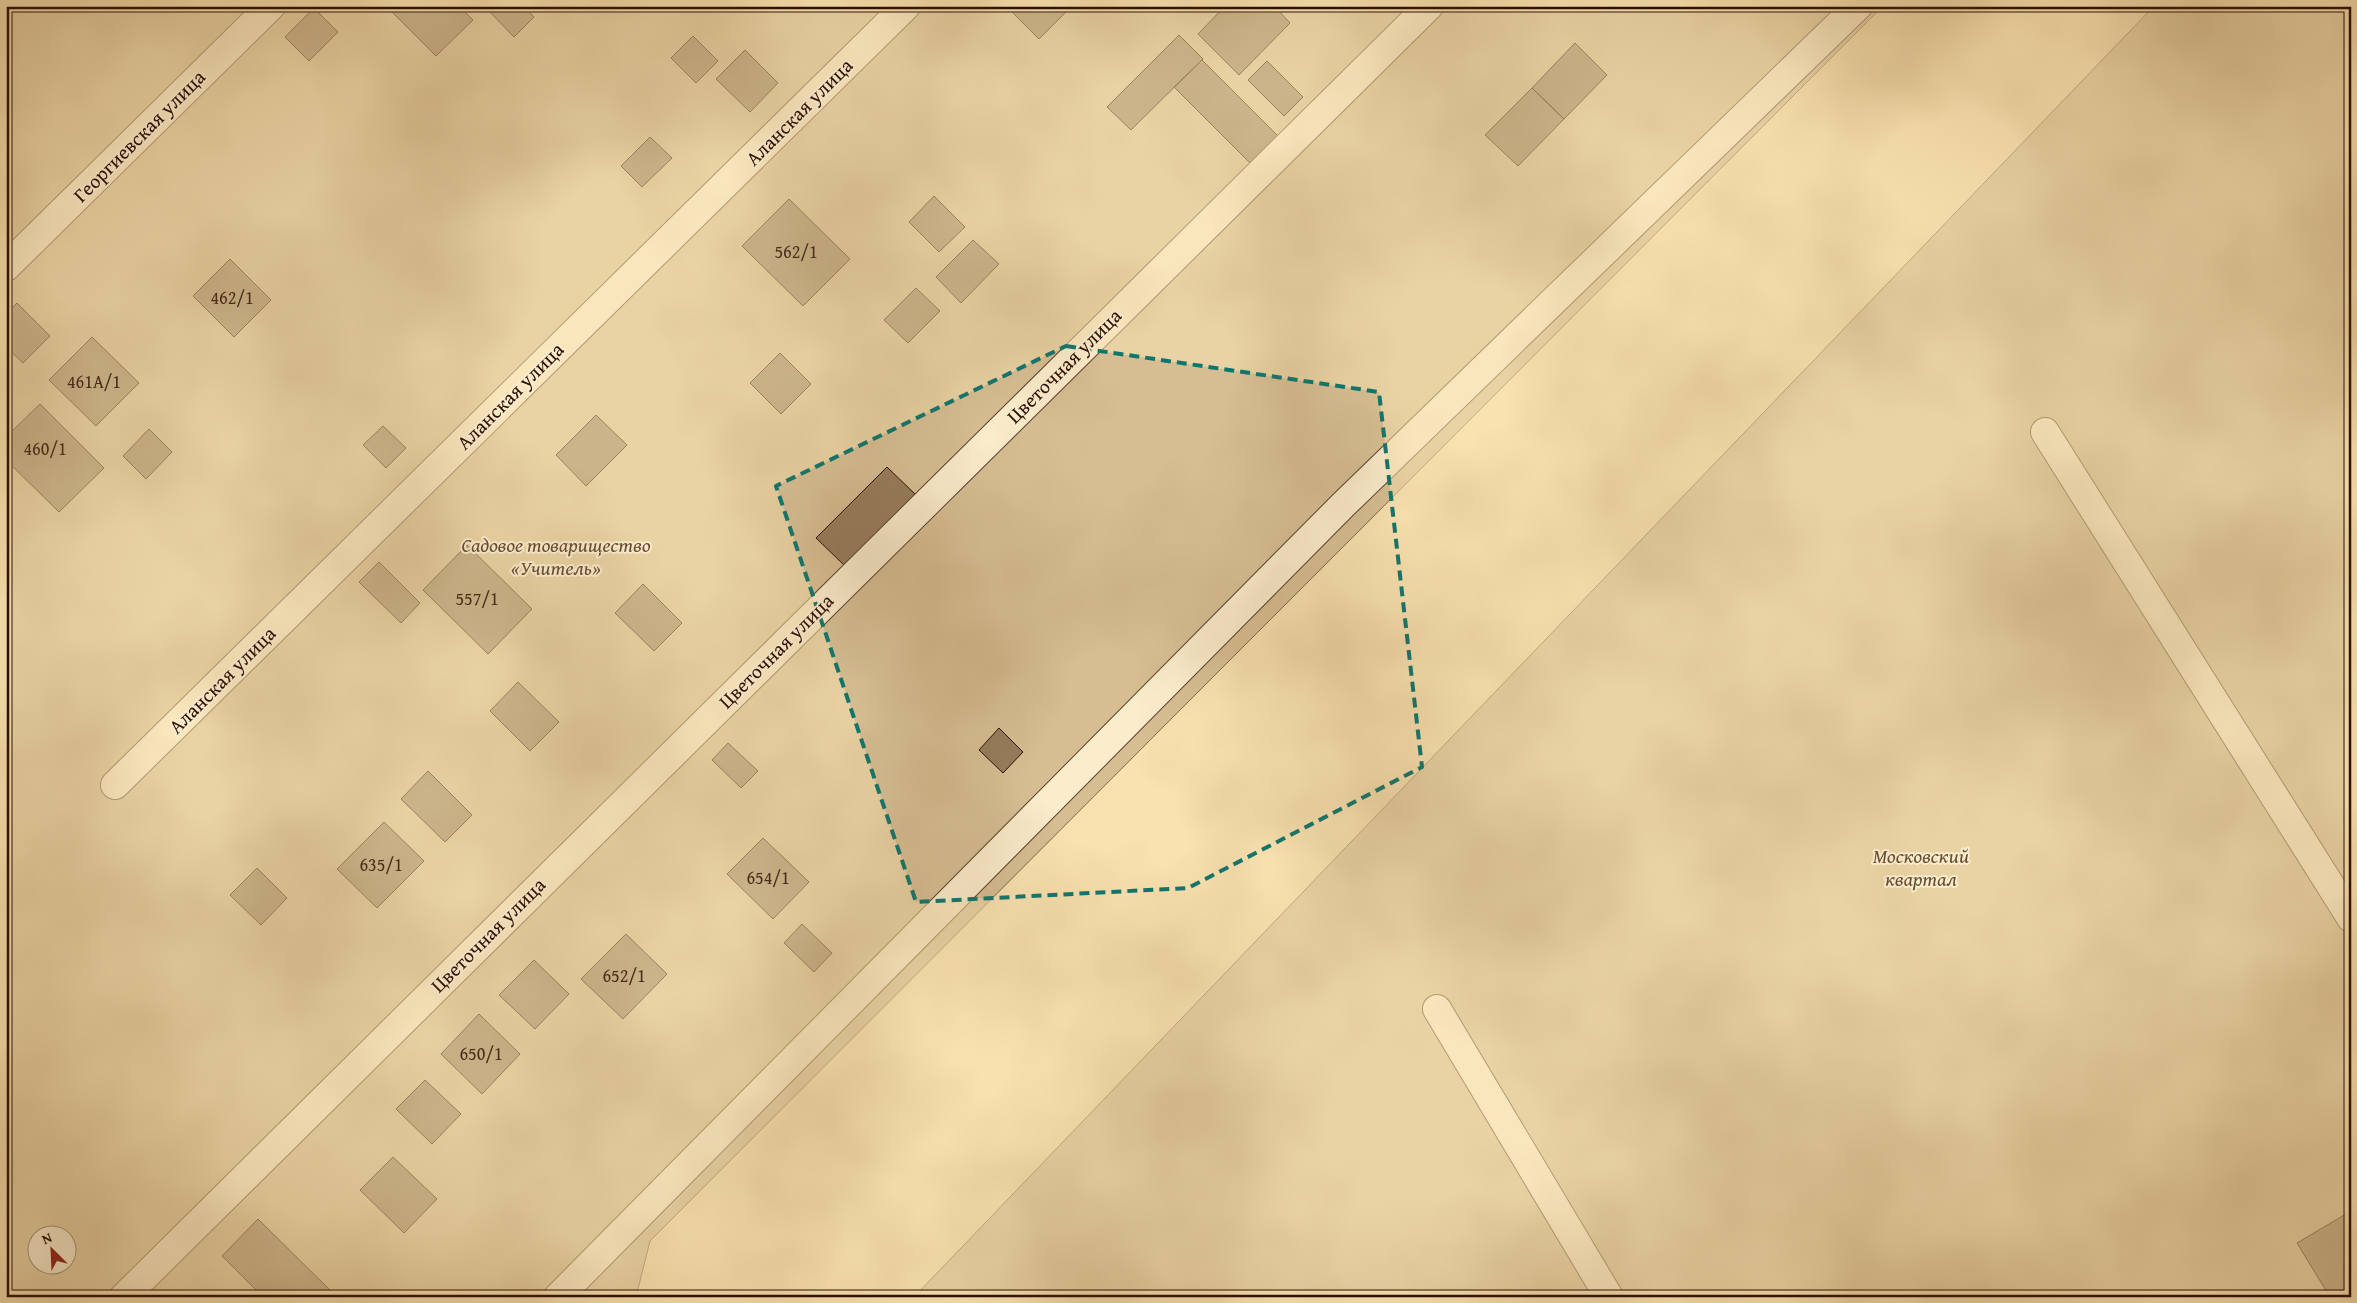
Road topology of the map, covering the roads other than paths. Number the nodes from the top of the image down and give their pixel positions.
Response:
1 (271, 6) edge
2 (906, 6) edge
3 (1429, 6) edge
4 (1858, 6) edge
5 (6, 267) edge
6 (2044, 432) dead end
7 (115, 786) dead end
8 (2351, 918) edge
9 (1437, 1009) dead end
10 (124, 1297) edge
11 (558, 1297) edge
12 (1609, 1297) edge

1 - 5 street, Георгиевская улица
2 - 7 street, Аланская улица
3 - 10 street, Цветочная улица
4 - 11 street
6 - 8 street
9 - 12 street

